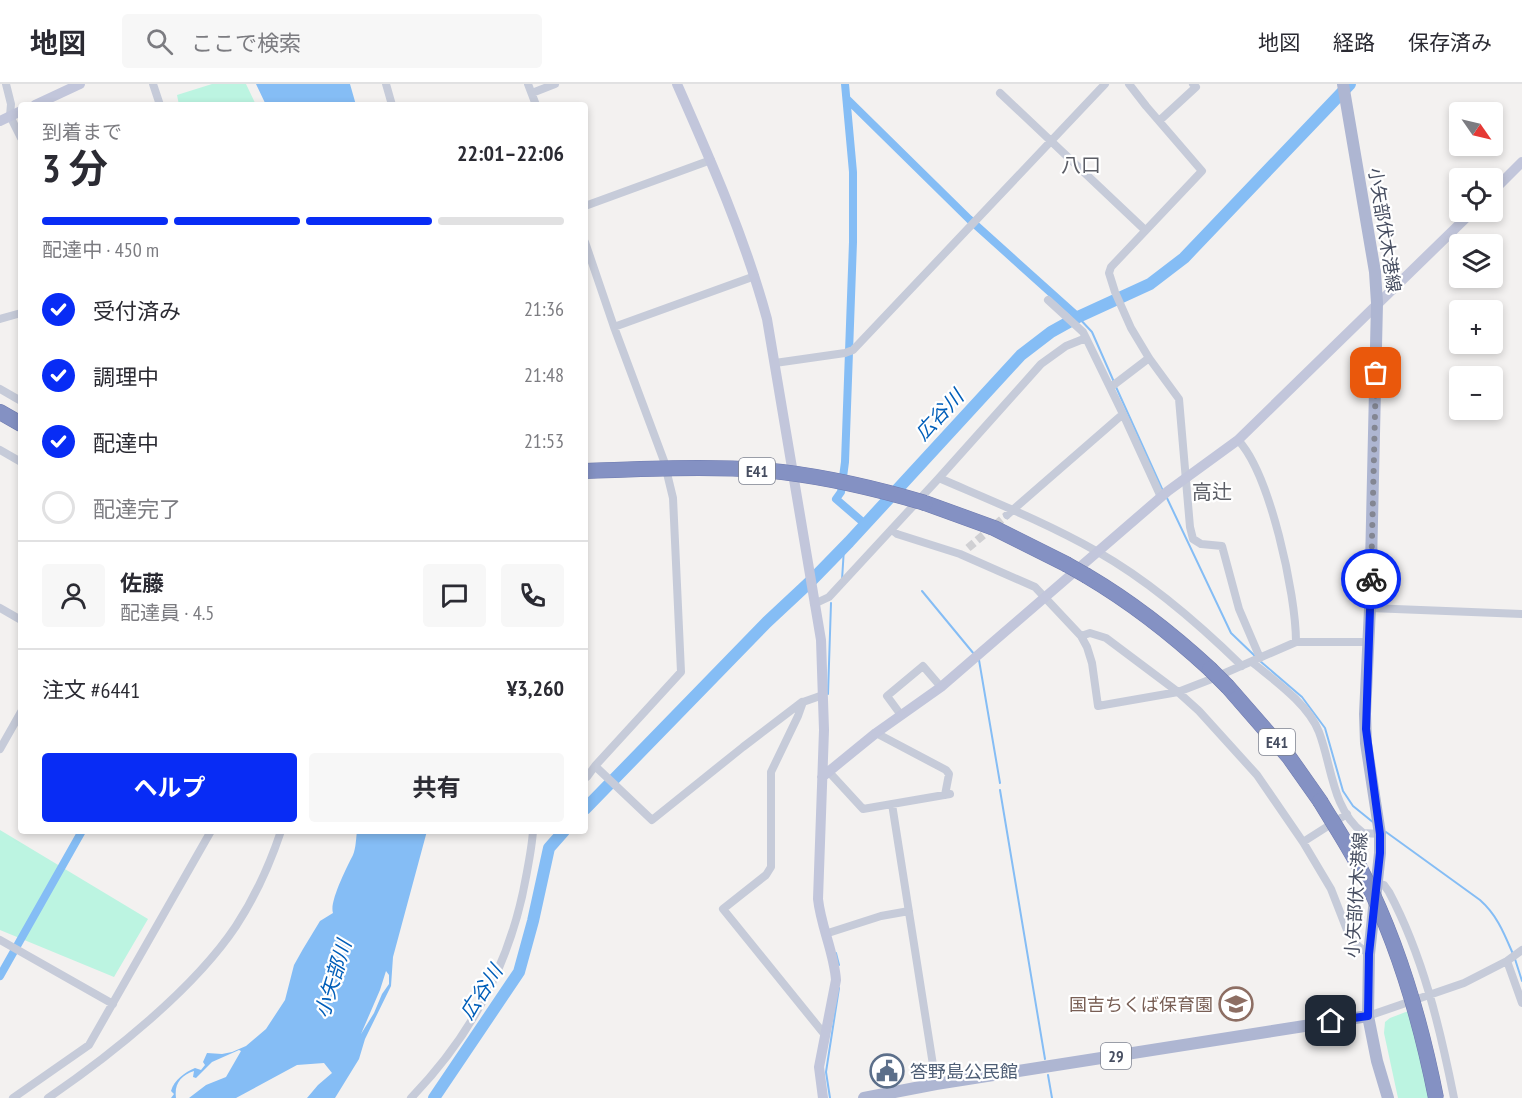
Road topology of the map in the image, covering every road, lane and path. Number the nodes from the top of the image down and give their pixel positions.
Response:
1 (6, 84) edge
2 (80, 84) edge
3 (153, 84) edge
4 (386, 84) edge
5 (555, 84) edge
6 (677, 84) edge
7 (1105, 84) edge
8 (1129, 84) edge
9 (1194, 84) edge
10 (1343, 84) edge
11 (530, 88) edge
12 (1000, 93) dead end
13 (41, 102) edge
14 (159, 102) edge
15 (391, 102) edge
16 (5, 119) edge
17 (1159, 121) junction
18 (18, 134) edge
19 (1051, 141) junction
20 (711, 160) junction
21 (1522, 162) edge
22 (1503, 181) edge
23 (588, 205) edge
24 (1462, 222) edge
25 (1145, 230) junction
26 (588, 251) edge
27 (755, 276) junction
28 (1048, 300) dead end
29 (1377, 303) junction
30 (18, 314) edge
31 (0, 319) edge
32 (614, 327) junction
33 (1086, 338) junction
34 (1149, 358) junction
35 (775, 363) junction
36 (1115, 385) junction
37 (0, 389) edge
38 (18, 399) edge
39 (0, 412) edge
40 (1123, 414) junction
41 (18, 422) edge
42 (1238, 440) junction
43 (0, 450) edge
44 (18, 460) edge
45 (588, 471) edge
46 (1185, 477) junction
47 (939, 478) junction
48 (1165, 494) junction
49 (1011, 512) junction
50 (892, 530) junction
51 (968, 548) tunnel mouth
52 (1098, 552) junction
53 (960, 554) junction
54 (1046, 598) junction
55 (813, 600) junction
56 (0, 608) edge
57 (1370, 608) junction
58 (1522, 614) edge
59 (18, 618) edge
60 (1081, 636) junction
61 (1296, 642) junction
62 (1368, 642) junction
63 (1256, 660) junction
64 (1242, 666) junction
65 (941, 687) junction
66 (1178, 692) junction
67 (823, 695) junction
68 (803, 702) junction
69 (901, 715) junction
70 (18, 717) edge
71 (876, 733) junction
72 (0, 749) edge
73 (594, 766) junction
74 (825, 774) junction
75 (588, 775) edge
76 (892, 804) junction
77 (1347, 814) junction
78 (1379, 829) junction
79 (209, 834) edge
80 (280, 834) edge
81 (533, 834) edge
82 (1303, 842) junction
83 (1377, 883) junction
84 (909, 911) junction
85 (828, 933) junction
86 (0, 940) edge
87 (1522, 950) edge
88 (1369, 954) junction
89 (1508, 961) junction
90 (1429, 995) junction
91 (1522, 1003) edge
92 (113, 1004) junction
93 (1368, 1016) junction
94 (825, 1035) junction
95 (936, 1084) junction
96 (13, 1098) edge
97 (48, 1098) edge
98 (411, 1098) edge
99 (822, 1098) edge
100 (864, 1098) edge
101 (1388, 1098) edge
102 (1436, 1098) edge
103 (1454, 1098) edge

1 - 16 street
2 - 13 street
3 - 14 street
4 - 15 street
5 - 11 street
6 - 20 street
7 - 19 street
8 - 17 street
9 - 17 street
10 - 29 main road, 小矢部伏木港線
12 - 19 street
16 - 18 street
17 - 25 street
19 - 25 street
19 - 35 street
20 - 23 street
20 - 27 street
21 - 22 street
24 - 29 street
25 - 34 street
26 - 32 street
27 - 32 street
27 - 35 street
28 - 33 street
29 - 42 street
29 - 57 main road, 小矢部伏木港線
30 - 31 street
32 - 73 street
33 - 36 street
33 - 47 street
34 - 36 street
34 - 46 street
35 - 55 street
36 - 40 street
37 - 38 street
39 - 41 highway
40 - 48 street
40 - 49 street
42 - 46 street
42 - 61 street
43 - 44 street
45 - 102 highway, E41, bridge
46 - 48 street
46 - 63 street
47 - 49 street
47 - 50 street
48 - 52 street
49 - 52 street
50 - 53 street
50 - 55 street
51 - 53 street
52 - 54 street
52 - 64 street
53 - 54 street
54 - 60 street
54 - 65 street
55 - 67 street
56 - 59 street
57 - 58 street
57 - 62 main road, 小矢部伏木港線
60 - 66 street
60 - 66 street
61 - 62 street
61 - 63 street
62 - 78 main road, 小矢部伏木港線
63 - 64 street
63 - 77 street
64 - 66 street
65 - 69 street
65 - 69 street
66 - 82 street
67 - 68 street
67 - 74 street
68 - 73 street
68 - 94 street
69 - 71 street
70 - 72 street
71 - 74 street
71 - 76 street
73 - 75 street
74 - 76 street
74 - 85 street
76 - 84 street
77 - 78 street
77 - 82 street
78 - 83 main road, 小矢部伏木港線
79 - 92 street
80 - 97 street
81 - 98 street
82 - 88 street
83 - 88 main road, 小矢部伏木港線
83 - 90 street
84 - 85 street
84 - 95 street
85 - 94 street
86 - 92 street
87 - 89 street
88 - 93 main road, 小矢部伏木港線
89 - 90 street
89 - 91 street
90 - 93 street
90 - 103 street
92 - 96 street
93 - 95 main road, 29
93 - 101 main road, 小矢部伏木港線
94 - 99 street
95 - 100 main road, 29

